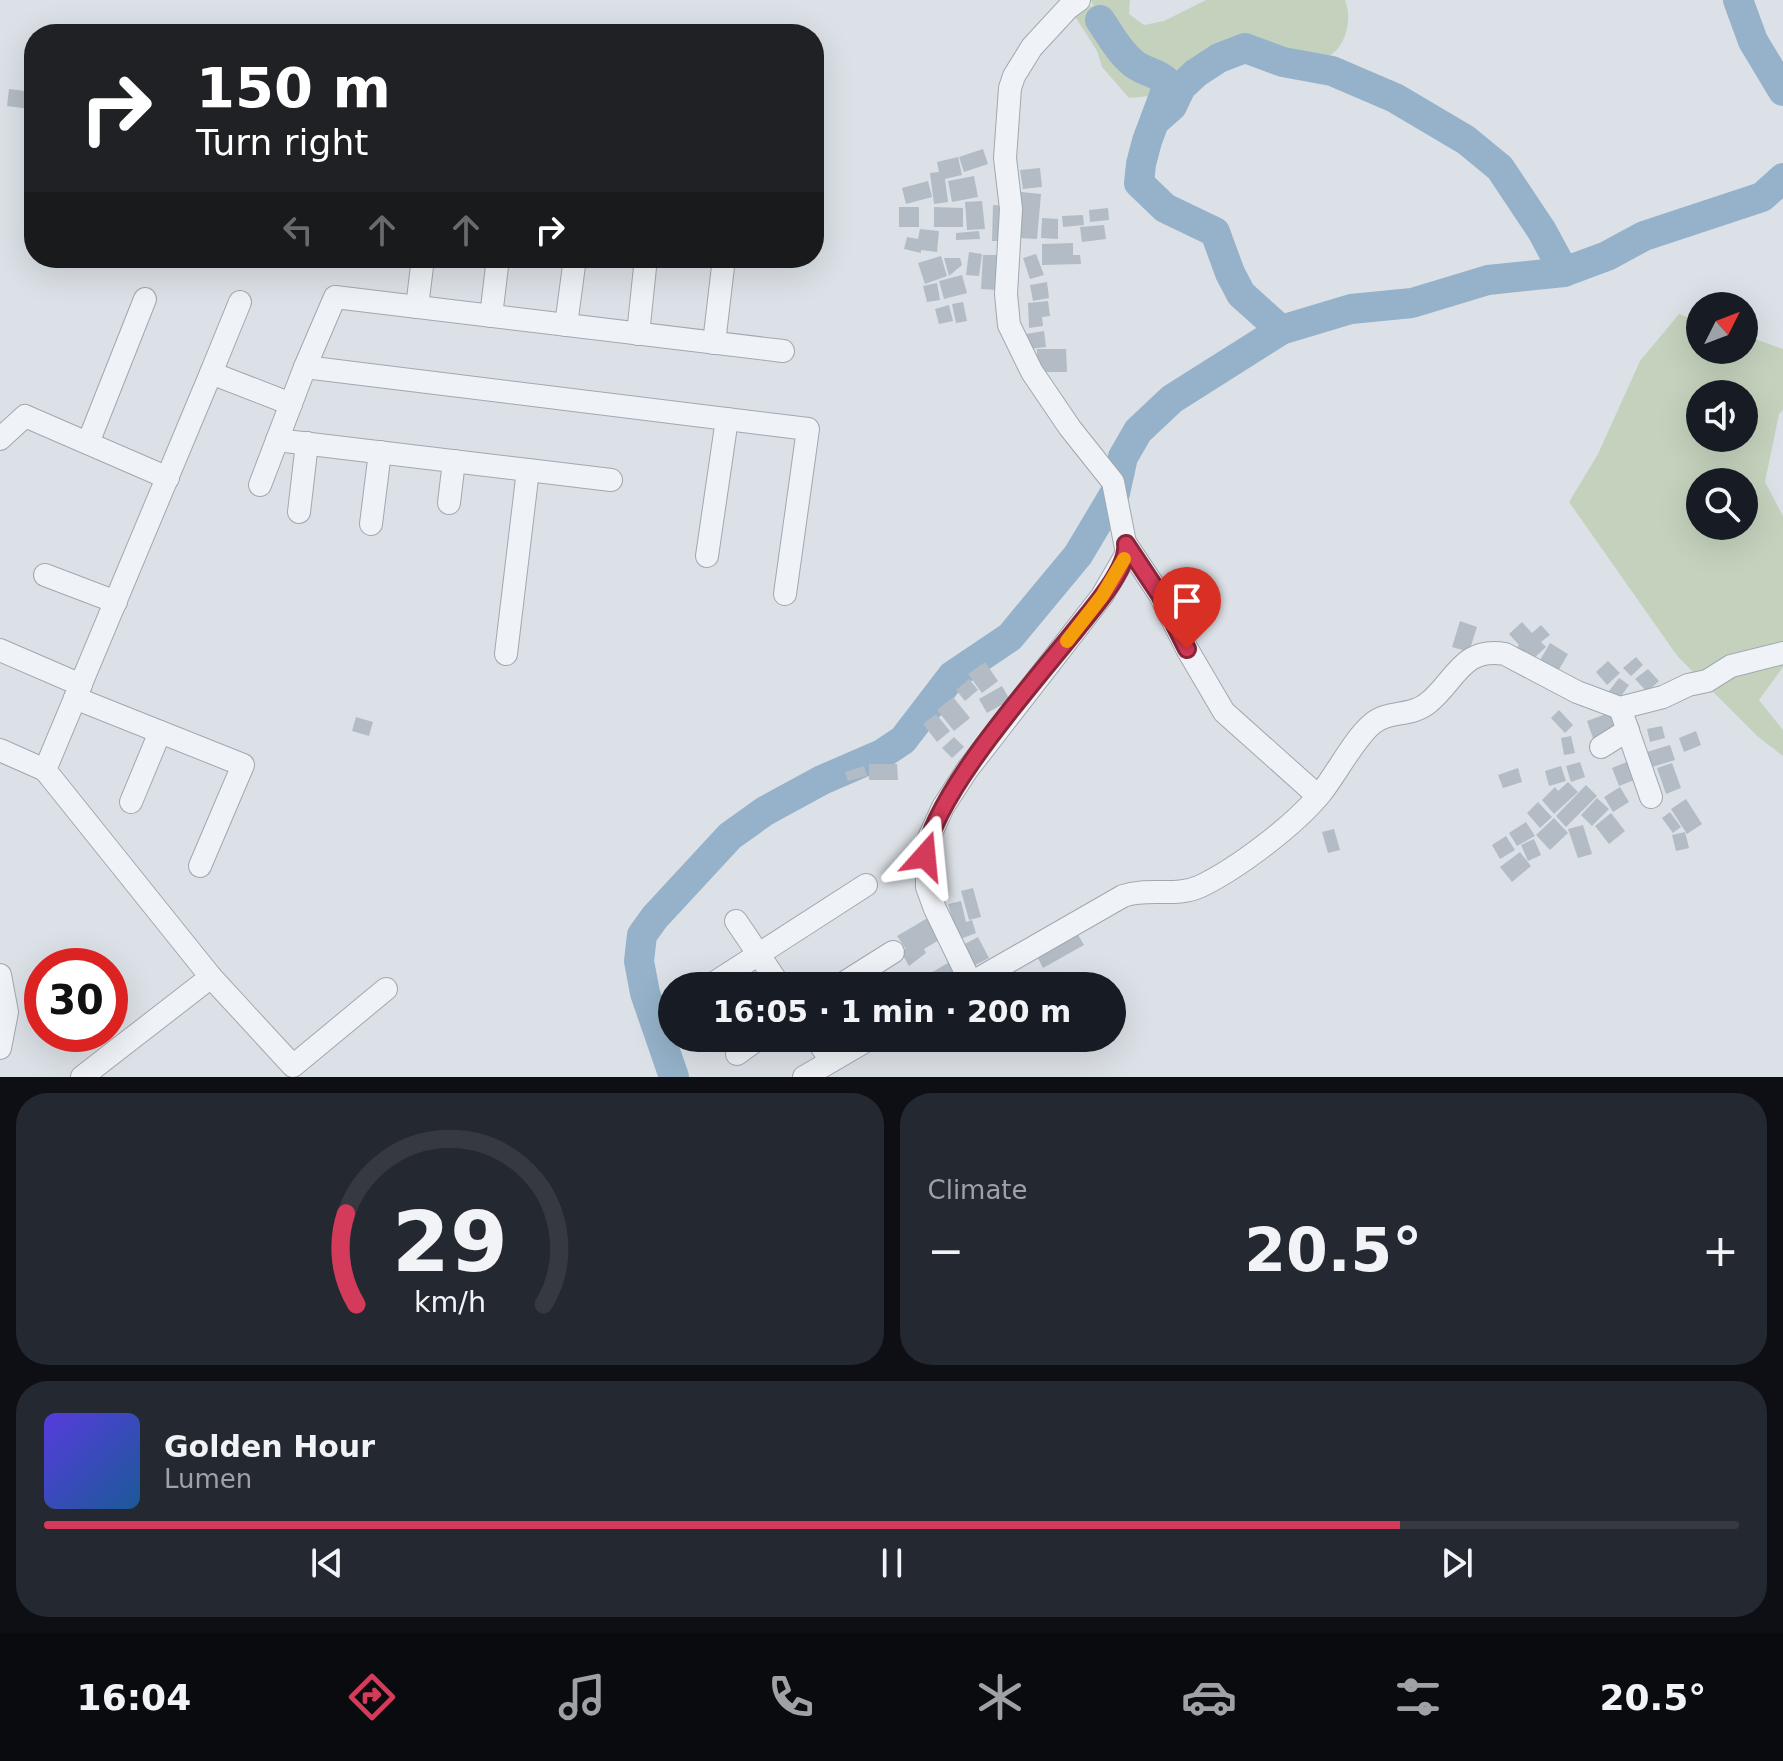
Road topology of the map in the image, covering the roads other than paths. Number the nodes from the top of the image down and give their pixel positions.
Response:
1 (1073, 4) edge
2 (422, 268) edge
3 (497, 268) edge
4 (574, 268) edge
5 (645, 268) edge
6 (723, 268) edge
7 (145, 299) dead end
8 (240, 302) dead end
9 (417, 307) junction
10 (491, 316) junction
11 (566, 325) junction
12 (638, 334) junction
13 (714, 343) junction
14 (783, 351) dead end
15 (305, 367) junction
16 (211, 373) junction
17 (291, 404) junction
18 (727, 419) junction
19 (0, 439) edge
20 (277, 440) junction
21 (88, 443) junction
22 (307, 443) junction
23 (380, 452) junction
24 (454, 461) junction
25 (528, 470) junction
26 (168, 478) junction
27 (611, 480) dead end
28 (260, 485) dead end
29 (449, 503) dead end
30 (299, 512) dead end
31 (371, 524) dead end
32 (1123, 533) junction
33 (707, 556) dead end
34 (45, 575) dead end
35 (785, 594) dead end
36 (116, 602) junction
37 (0, 650) edge
38 (1783, 653) edge
39 (506, 654) dead end
40 (78, 691) junction
41 (1620, 708) junction
42 (1628, 730) junction
43 (160, 732) junction
44 (1601, 747) dead end
45 (0, 750) edge
46 (45, 770) junction
47 (1318, 796) junction
48 (1651, 797) dead end
49 (131, 802) dead end
50 (200, 866) dead end
51 (866, 885) dead end
52 (736, 921) dead end
53 (893, 952) dead end
54 (757, 954) junction
55 (730, 972) edge
56 (770, 972) edge
57 (861, 972) edge
58 (963, 972) edge
59 (991, 972) edge
60 (0, 975) edge
61 (211, 977) junction
62 (386, 989) dead end
63 (0, 1048) edge
64 (740, 1052) edge
65 (825, 1052) edge
66 (847, 1052) edge
67 (737, 1054) dead end
68 (831, 1061) junction
69 (286, 1071) edge
70 (82, 1077) edge
71 (804, 1077) edge

1 - 32 street
2 - 9 street
3 - 10 street
4 - 11 street
5 - 12 street
6 - 13 street
7 - 21 street
8 - 16 street
9 - 10 street
9 - 15 street
10 - 11 street
11 - 12 street
12 - 13 street
13 - 14 street
15 - 17 street
15 - 18 street
16 - 17 street
16 - 26 street
17 - 20 street
18 - 33 street
18 - 35 street
19 - 21 street
20 - 22 street
20 - 28 street
21 - 26 street
22 - 23 street
22 - 30 street
23 - 24 street
23 - 31 street
24 - 25 street
24 - 29 street
25 - 27 street
25 - 39 street
26 - 36 street
32 - 47 street
32 - 58 street
34 - 36 street
36 - 40 street
37 - 40 street
38 - 41 street
40 - 43 street
40 - 46 street
41 - 42 street
41 - 47 street
42 - 44 street
42 - 48 street
43 - 49 street
43 - 50 street
45 - 46 street
46 - 61 street
47 - 59 street
51 - 54 street
52 - 54 street
53 - 57 street
54 - 55 street
54 - 56 street
60 - 63 street
61 - 69 street
61 - 70 street
62 - 69 street
64 - 67 street
65 - 68 street
66 - 68 street
68 - 71 street

